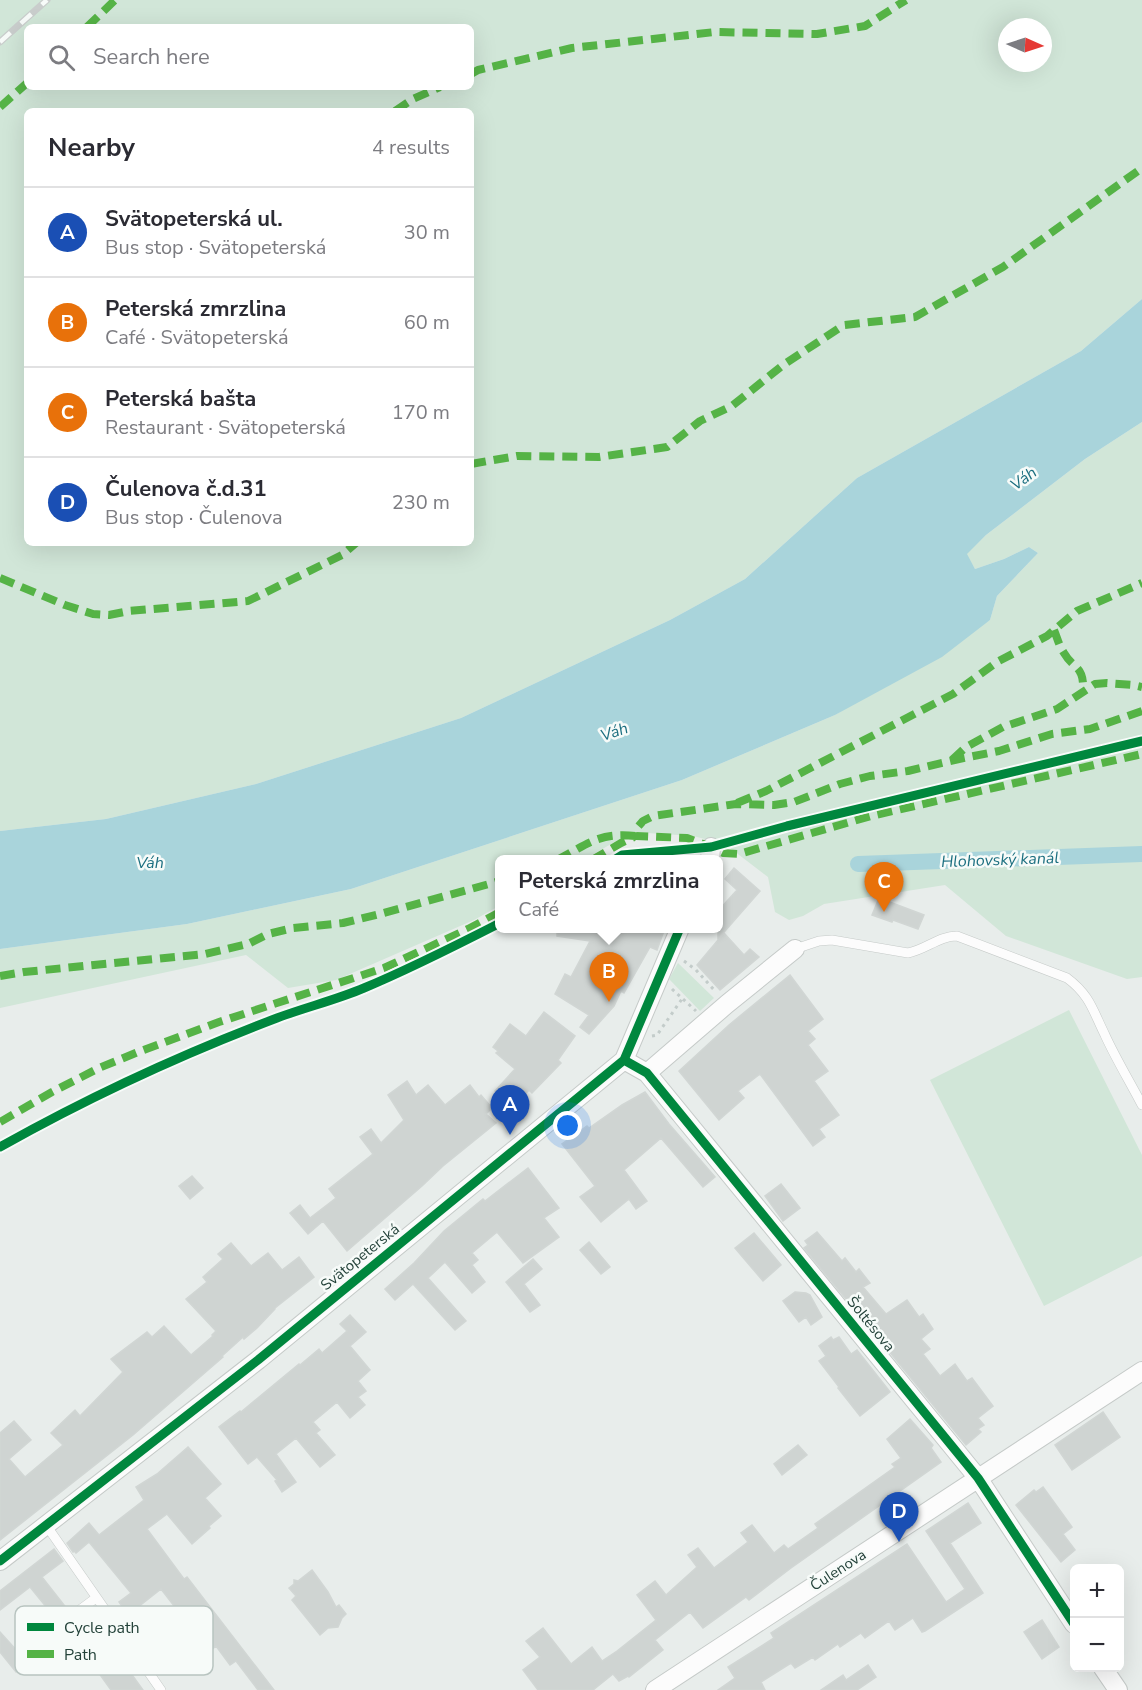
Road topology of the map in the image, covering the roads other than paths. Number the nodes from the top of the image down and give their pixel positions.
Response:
1 (678, 933) edge
2 (795, 949) joint
3 (624, 1060) junction
4 (647, 1073) junction
5 (1142, 1105) edge
6 (1142, 1371) edge
7 (978, 1478) junction
8 (46, 1525) junction
9 (0, 1561) edge
10 (96, 1598) junction
11 (85, 1606) edge
12 (102, 1606) edge
13 (1070, 1618) edge
14 (1106, 1672) edge
15 (150, 1675) edge
16 (161, 1690) edge
17 (655, 1690) edge
18 (1118, 1690) edge

1 - 3 street, Svätopeterská
2 - 4 street
2 - 5 lane
3 - 4 street, Šoltésova
3 - 8 street, Svätopeterská
4 - 7 street, Šoltésova
6 - 7 street, Čulenova
7 - 13 street, Šoltésova
7 - 17 street, Čulenova
8 - 9 street, Svätopeterská
8 - 10 lane
10 - 11 lane
10 - 12 lane
14 - 18 street
15 - 16 lane

